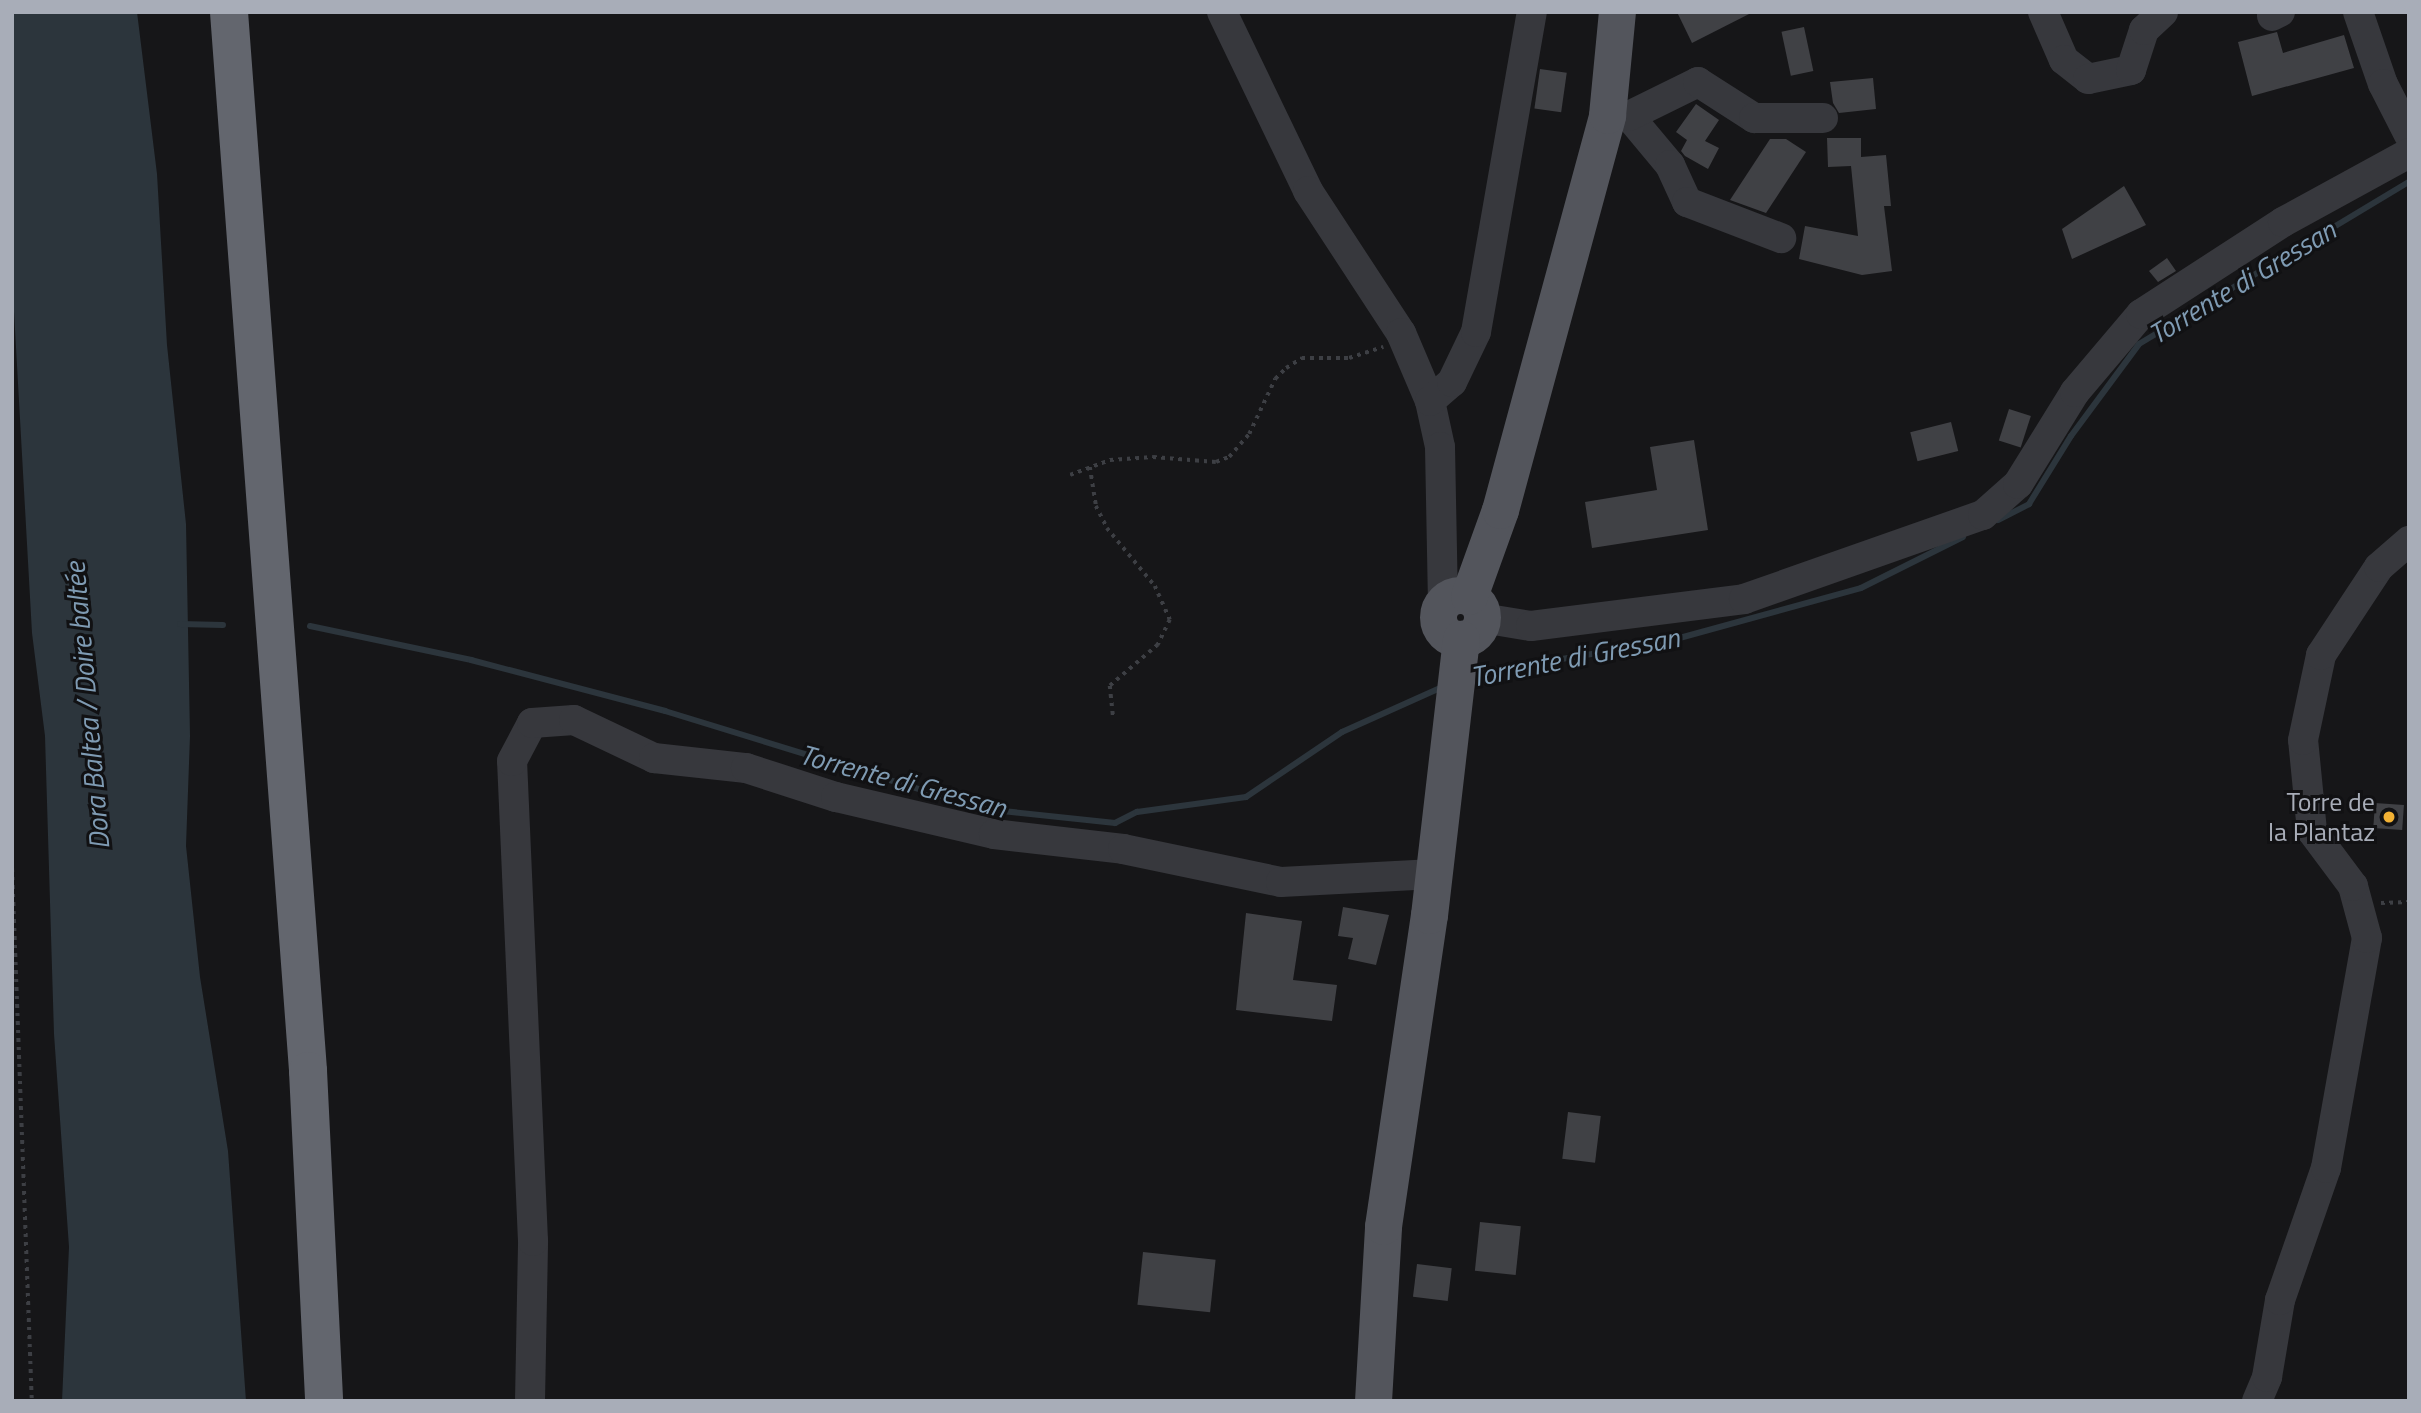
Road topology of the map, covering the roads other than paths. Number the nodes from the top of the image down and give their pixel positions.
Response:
1 (204, 12) edge
2 (229, 12) edge
3 (1222, 12) edge
4 (1532, 12) edge
5 (1617, 12) edge
6 (2043, 12) edge
7 (2163, 12) edge
8 (2357, 12) edge
9 (1618, 116) junction
10 (1823, 118) dead end
11 (2409, 135) edge
12 (2409, 153) edge
13 (1781, 238) dead end
14 (1430, 401) junction
15 (2409, 541) edge
16 (1464, 614) junction
17 (1434, 874) junction
18 (299, 1401) edge
19 (324, 1401) edge
20 (530, 1401) edge
21 (1373, 1401) edge
22 (2258, 1401) edge

1 - 18 highway
2 - 19 highway
3 - 14 street
4 - 14 street
5 - 9 main road
6 - 7 street
8 - 11 street
9 - 10 street
9 - 13 street
9 - 16 main road
12 - 16 street
14 - 16 street
15 - 22 street
16 - 17 main road
17 - 20 street
17 - 21 main road

